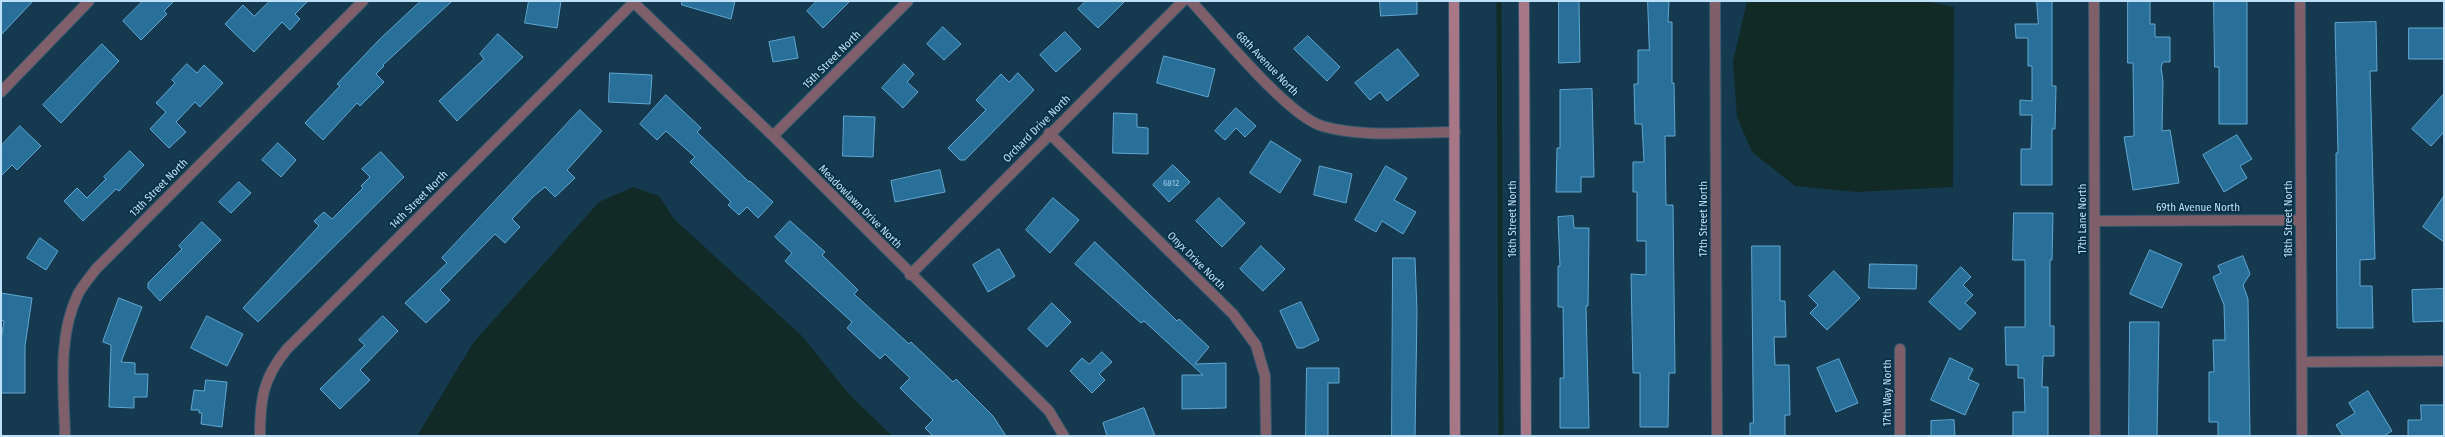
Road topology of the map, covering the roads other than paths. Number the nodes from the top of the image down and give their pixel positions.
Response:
1 (89, 1) edge
2 (363, 1) edge
3 (908, 1) edge
4 (1183, 1) edge
5 (1191, 1) edge
6 (1454, 1) edge
7 (1524, 1) edge
8 (1715, 1) edge
9 (2094, 1) edge
10 (2300, 1) edge
11 (633, 2) edge
12 (1, 92) edge
13 (1455, 132) junction
14 (1049, 133) junction
15 (773, 136) junction
16 (2301, 220) junction
17 (2095, 221) junction
18 (910, 275) junction
19 (1900, 349) dead end
20 (2302, 362) junction
21 (2444, 362) edge
22 (65, 436) edge
23 (260, 436) edge
24 (1064, 436) edge
25 (1266, 436) edge
26 (1455, 436) edge
27 (1526, 436) edge
28 (1717, 436) edge
29 (1900, 436) edge
30 (2095, 436) edge
31 (2302, 436) edge

1 - 12 street
2 - 22 street, 13th Street North
3 - 15 street, 15th Street North
4 - 14 street, Orchard Drive North
5 - 13 street, 68th Avenue North
6 - 13 street
7 - 27 street, 16th Street North
8 - 28 street, 17th Street North
9 - 17 street, 17th Lane North
10 - 16 street, 18th Street North
11 - 15 street, Meadowlawn Drive North
11 - 23 street, 14th Street North
13 - 26 street
14 - 18 street, Orchard Drive North
14 - 25 street, Onyx Drive North
15 - 18 street, Meadowlawn Drive North
16 - 17 street, 69th Avenue North
16 - 20 street, 18th Street North
17 - 30 street, 17th Lane North
18 - 24 street, Meadowlawn Drive North
19 - 29 street, 17th Way North
20 - 21 street
20 - 31 street, 18th Street North

